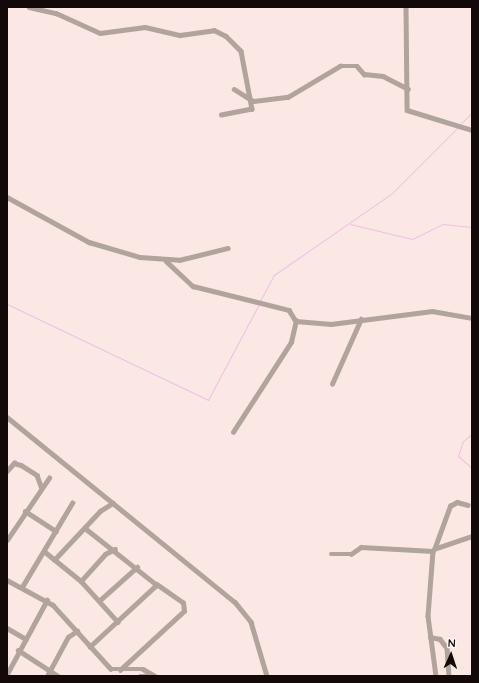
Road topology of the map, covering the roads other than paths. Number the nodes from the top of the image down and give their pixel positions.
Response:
1 (29, 7) edge
2 (406, 7) edge
3 (234, 89) dead end
4 (408, 89) junction
5 (248, 97) junction
6 (222, 115) dead end
7 (472, 130) edge
8 (7, 197) edge
9 (228, 248) dead end
10 (165, 260) junction
11 (472, 318) edge
12 (361, 319) junction
13 (296, 321) junction
14 (332, 384) dead end
15 (7, 417) edge
16 (233, 432) dead end
17 (7, 471) edge
18 (50, 478) dead end
19 (41, 486) junction
20 (72, 503) dead end
21 (113, 503) junction
22 (468, 505) dead end
23 (25, 512) junction
24 (85, 528) junction
25 (56, 531) junction
26 (472, 536) edge
27 (7, 540) edge
28 (115, 549) junction
29 (434, 549) junction
30 (44, 551) junction
31 (331, 554) dead end
32 (49, 557) junction
33 (40, 558) junction
34 (54, 560) junction
35 (137, 566) junction
36 (7, 580) edge
37 (81, 581) junction
38 (157, 585) junction
39 (22, 587) junction
40 (47, 600) junction
41 (99, 601) junction
42 (118, 622) junction
43 (7, 628) edge
44 (77, 632) junction
45 (430, 637) junction
46 (26, 639) junction
47 (90, 647) junction
48 (18, 650) junction
49 (9, 668) edge
50 (50, 670) junction
51 (120, 670) junction
52 (7, 674) edge
53 (47, 676) edge
54 (58, 676) edge
55 (140, 676) edge
56 (147, 676) edge
57 (154, 676) edge
58 (267, 676) edge
59 (436, 676) edge
60 (449, 676) edge

1 - 5 street
2 - 4 street
3 - 5 street
4 - 5 street
4 - 7 street
5 - 6 street
8 - 10 street
9 - 10 street
10 - 13 street
11 - 12 street
12 - 13 street
12 - 14 street
13 - 16 street
15 - 21 street
17 - 19 street
18 - 19 street
19 - 23 street
20 - 25 street
21 - 24 street
21 - 58 street
22 - 29 street
23 - 25 street
23 - 27 street
24 - 28 street
24 - 34 street
25 - 30 street
26 - 29 street
28 - 35 street
28 - 37 street
29 - 31 street
29 - 45 street
30 - 32 street
30 - 33 street
32 - 33 street
32 - 34 street
33 - 39 street
34 - 37 street
35 - 38 street
35 - 41 street
36 - 39 street
37 - 41 street
38 - 42 street
38 - 51 street
39 - 40 street
40 - 44 street
40 - 46 street
41 - 42 street
42 - 47 street
43 - 46 street
44 - 47 street
44 - 50 street
45 - 59 street
45 - 60 street
46 - 48 street
47 - 51 street
48 - 49 street
48 - 50 street
49 - 52 street
50 - 53 street
50 - 54 street
51 - 57 street
55 - 56 street

